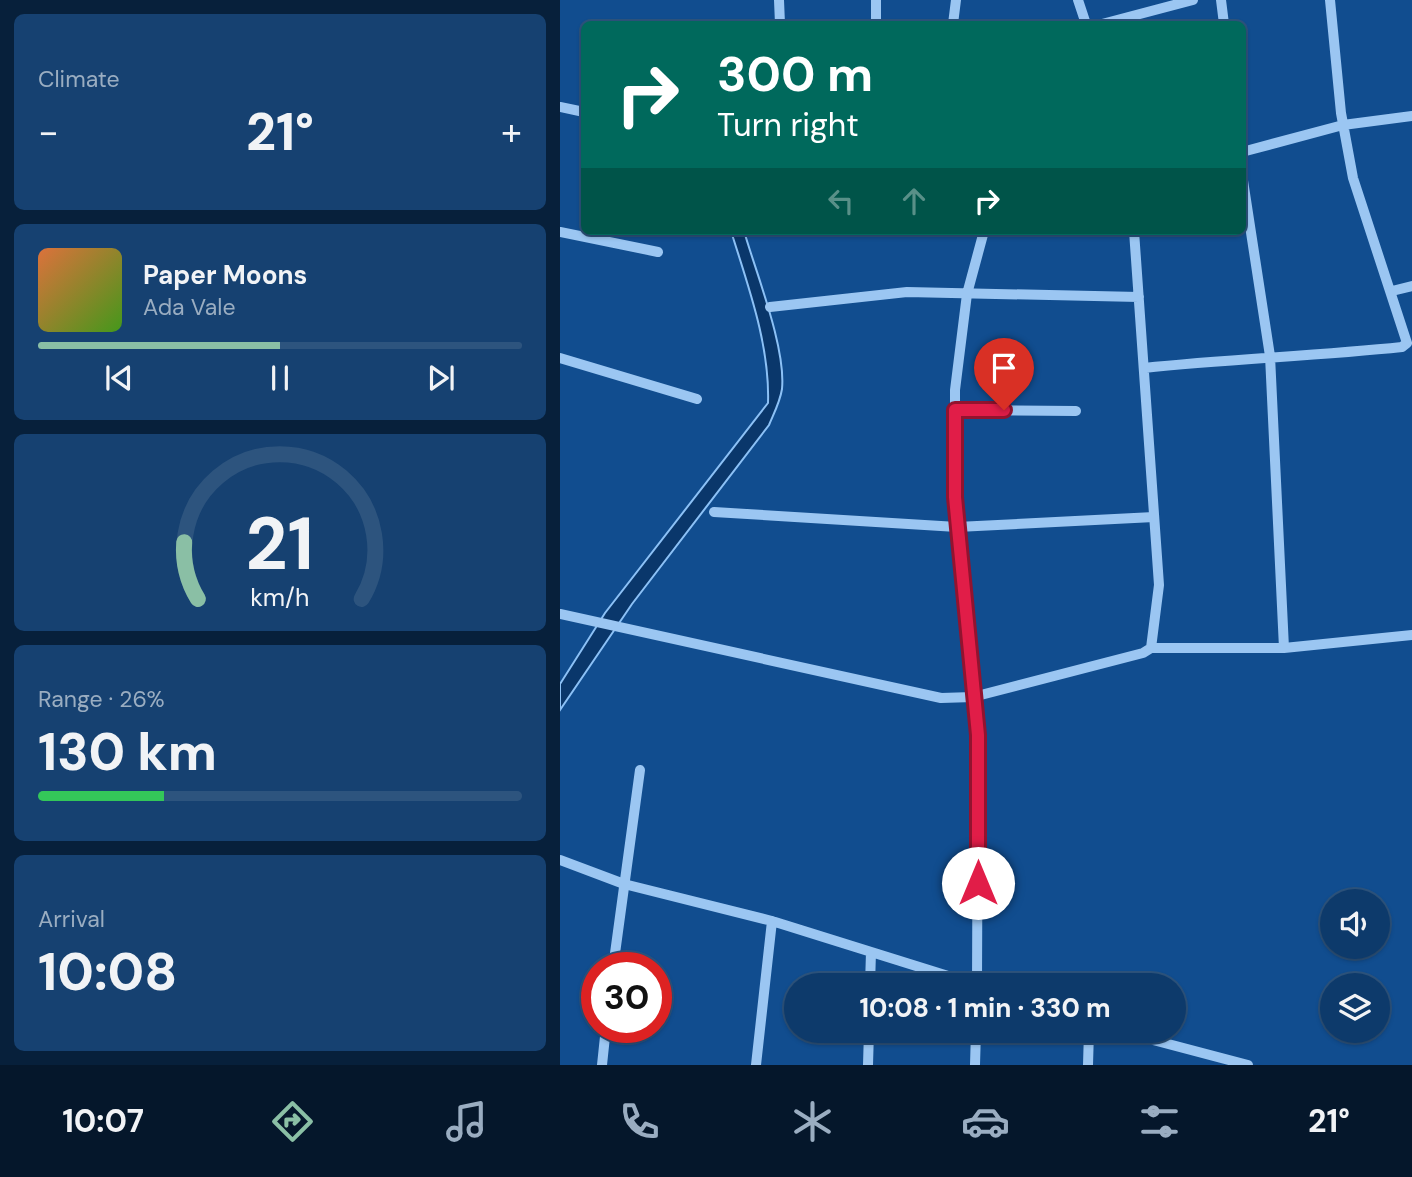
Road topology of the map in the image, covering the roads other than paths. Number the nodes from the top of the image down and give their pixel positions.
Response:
1 (779, 0) edge
2 (876, 0) edge
3 (956, 0) edge
4 (1078, 0) edge
5 (1193, 0) edge
6 (1221, 0) edge
7 (1330, 0) edge
8 (780, 21) edge
9 (876, 21) edge
10 (953, 21) edge
11 (1085, 21) edge
12 (1117, 21) edge
13 (1224, 21) edge
14 (560, 107) edge
15 (581, 111) edge
16 (1412, 116) edge
17 (1343, 125) junction
18 (1246, 151) edge
19 (1246, 200) edge
20 (560, 232) edge
21 (983, 235) edge
22 (1134, 235) edge
23 (657, 252) dead end
24 (1412, 286) edge
25 (1392, 291) junction
26 (967, 294) junction
27 (1139, 297) junction
28 (770, 307) dead end
29 (1270, 356) junction
30 (560, 358) edge
31 (1144, 368) junction
32 (696, 399) dead end
33 (955, 410) junction
34 (1076, 411) dead end
35 (714, 512) dead end
36 (1154, 517) junction
37 (957, 527) junction
38 (560, 614) edge
39 (1412, 635) edge
40 (1151, 648) junction
41 (1284, 648) junction
42 (973, 697) junction
43 (640, 770) dead end
44 (560, 860) edge
45 (624, 884) junction
46 (772, 921) junction
47 (615, 952) edge
48 (871, 952) junction
49 (870, 973) edge
50 (938, 973) edge
51 (977, 973) edge
52 (604, 1043) edge
53 (869, 1043) edge
54 (976, 1043) edge
55 (1089, 1043) edge
56 (1165, 1043) edge
57 (601, 1065) edge
58 (756, 1065) edge
59 (868, 1065) edge
60 (975, 1065) edge
61 (1088, 1065) edge
62 (1248, 1065) edge

1 - 8 street
2 - 9 street
3 - 10 street
4 - 11 street
5 - 12 street
6 - 13 street
7 - 17 street
14 - 15 street
16 - 17 street
17 - 18 street
17 - 25 street
19 - 29 street
20 - 23 street
21 - 26 street
22 - 27 street
24 - 25 street
25 - 29 street
26 - 27 street
26 - 28 street
26 - 33 street
27 - 31 street
29 - 31 street
29 - 41 street
30 - 32 street
31 - 36 street
33 - 34 street
33 - 37 street
35 - 37 street
36 - 37 street
36 - 40 street
37 - 42 street
38 - 42 street
39 - 41 street
40 - 41 street
40 - 42 street
42 - 51 street
43 - 45 street
44 - 45 street
45 - 46 street
45 - 47 street
46 - 48 street
46 - 58 street
48 - 49 street
48 - 50 street
52 - 57 street
53 - 59 street
54 - 60 street
55 - 61 street
56 - 62 street

